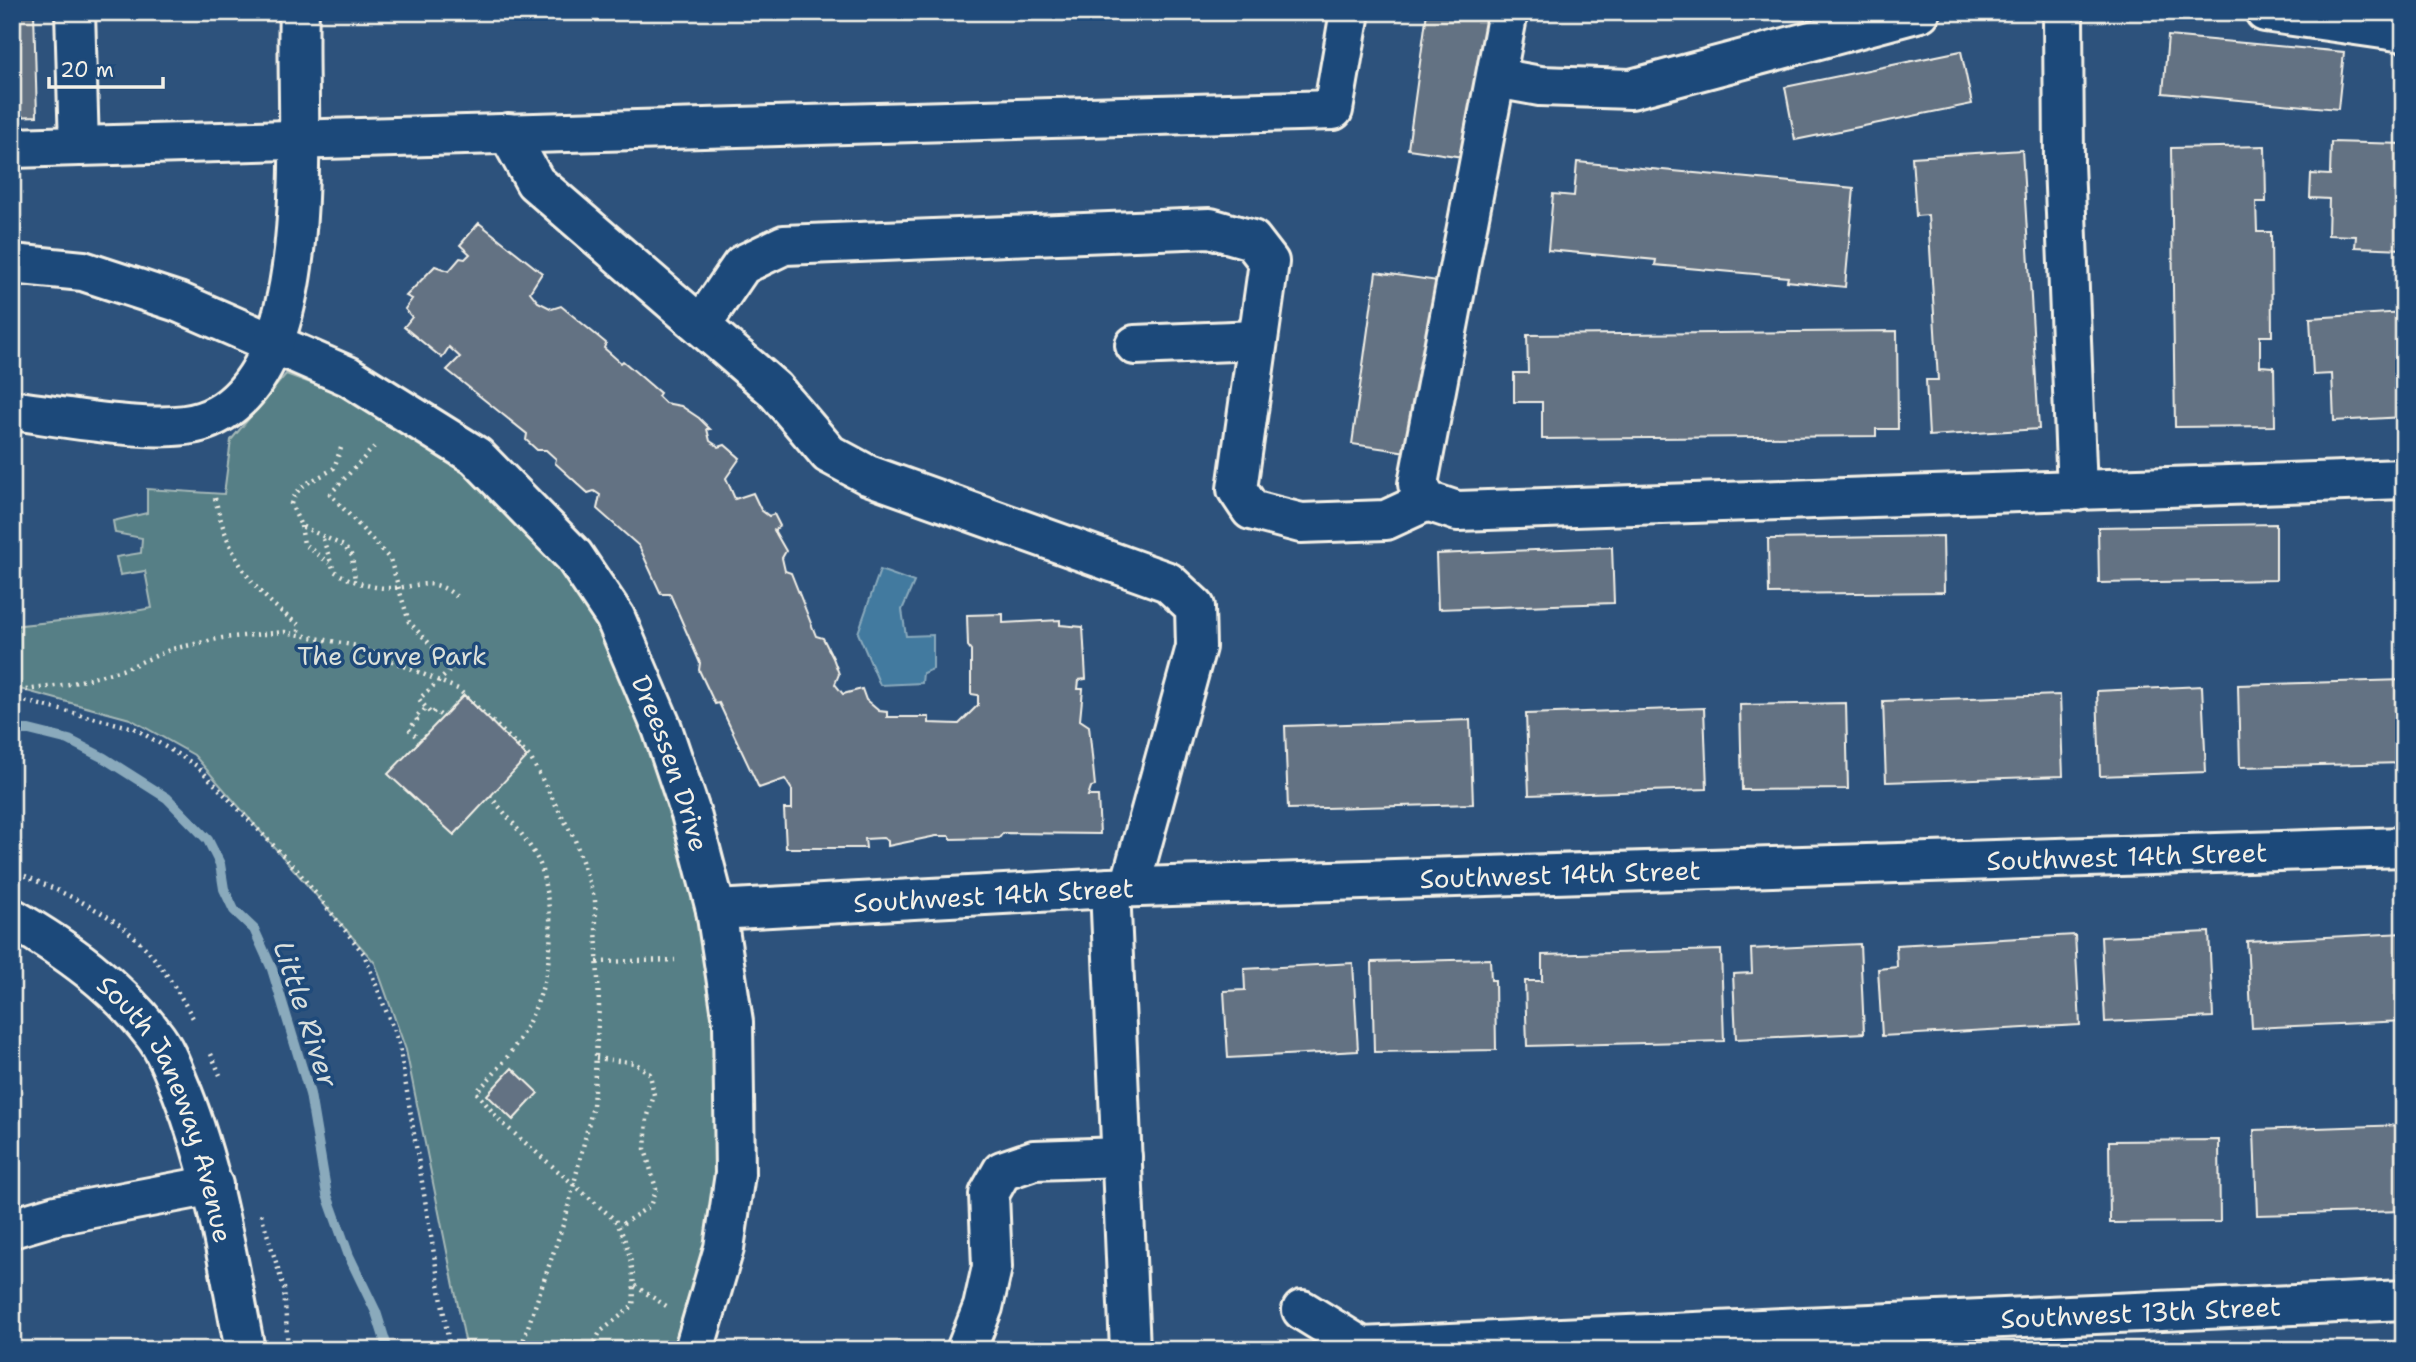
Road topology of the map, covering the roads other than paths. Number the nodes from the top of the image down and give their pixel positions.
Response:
1 (75, 12) edge
2 (299, 12) edge
3 (1350, 12) edge
4 (1508, 12) edge
5 (1920, 12) edge
6 (2063, 12) edge
7 (2265, 12) edge
8 (2404, 32) edge
9 (1496, 78) junction
10 (508, 133) junction
11 (300, 139) junction
12 (79, 146) junction
13 (12, 148) edge
14 (12, 264) edge
15 (701, 325) junction
16 (1257, 341) junction
17 (276, 344) junction
18 (1135, 345) dead end
19 (12, 410) edge
20 (2404, 479) edge
21 (2077, 491) junction
22 (1427, 501) junction
23 (2404, 847) edge
24 (1120, 888) junction
25 (716, 911) junction
26 (12, 918) edge
27 (1122, 1157) junction
28 (213, 1185) junction
29 (12, 1228) edge
30 (2404, 1300) edge
31 (1302, 1310) dead end
32 (245, 1350) edge
33 (694, 1350) edge
34 (966, 1350) edge
35 (1130, 1350) edge

1 - 12 street
2 - 11 street
3 - 10 street
4 - 9 street
5 - 9 street
6 - 21 street
7 - 8 street
9 - 22 street
10 - 11 street
10 - 15 street
11 - 12 street
11 - 17 street
12 - 13 street
14 - 17 street, Dreessen Drive
15 - 16 street
15 - 24 street
16 - 18 street
16 - 22 street
17 - 19 street
17 - 25 street, Dreessen Drive
20 - 21 street
21 - 22 street
23 - 24 street, Southwest 14th Street
24 - 25 street, Southwest 14th Street
24 - 27 street
25 - 33 street, Dreessen Drive
26 - 28 street, South Janeway Avenue
27 - 34 street
27 - 35 street
28 - 29 street
28 - 32 street, South Janeway Avenue
30 - 31 street, Southwest 13th Street

